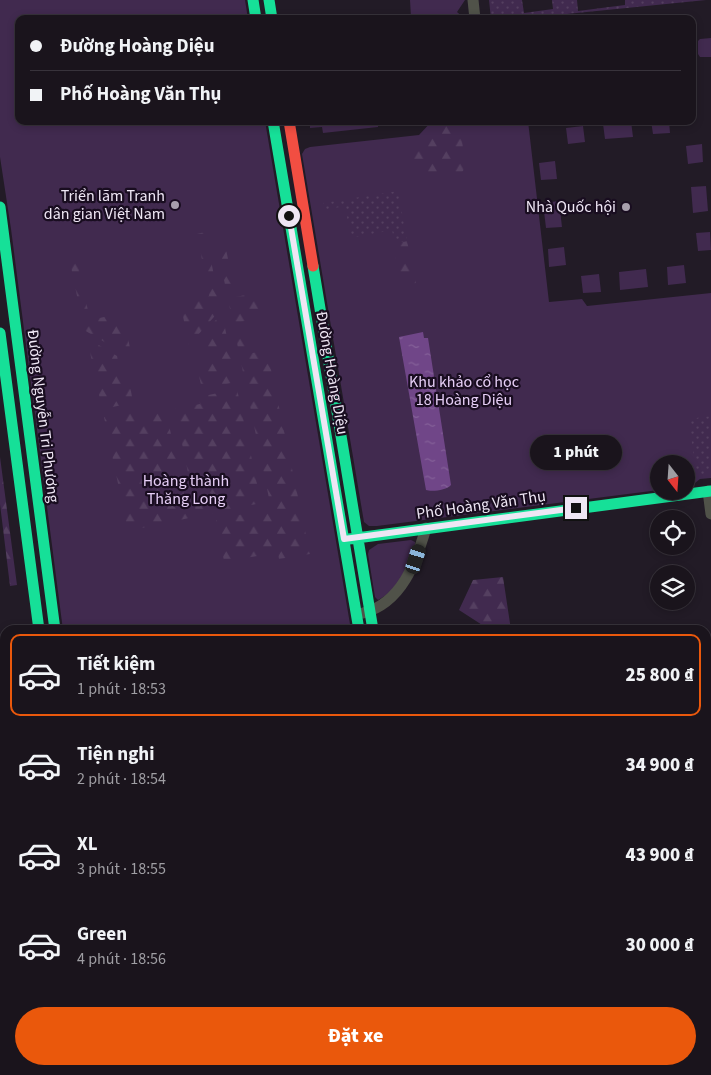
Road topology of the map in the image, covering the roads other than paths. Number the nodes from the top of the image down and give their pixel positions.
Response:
1 (253, 0) edge
2 (269, 0) edge
3 (473, 0) edge
4 (255, 15) edge
5 (271, 15) edge
6 (475, 15) edge
7 (274, 125) edge
8 (290, 125) edge
9 (0, 207) edge
10 (0, 333) edge
11 (709, 491) edge
12 (711, 514) edge
13 (426, 528) junction
14 (358, 537) junction
15 (344, 539) junction
16 (370, 611) junction
17 (356, 614) junction
18 (38, 625) edge
19 (54, 625) edge
20 (358, 625) edge
21 (372, 625) edge

1 - 4 street
2 - 5 street
3 - 6 street
7 - 15 street, Đường Hoàng Diệu
8 - 14 street, Đường Hoàng Diệu
9 - 19 street, Đường Nguyễn Tri Phương
10 - 18 street, Đường Nguyễn Tri Phương
11 - 12 street
11 - 13 street, Phố Hoàng Văn Thụ
13 - 14 street, Phố Hoàng Văn Thụ
13 - 16 street
14 - 15 street, Phố Hoàng Văn Thụ
14 - 16 street, Đường Hoàng Diệu
15 - 17 street, Đường Hoàng Diệu
16 - 17 street
16 - 21 street, Đường Hoàng Diệu
17 - 20 street, Đường Hoàng Diệu

